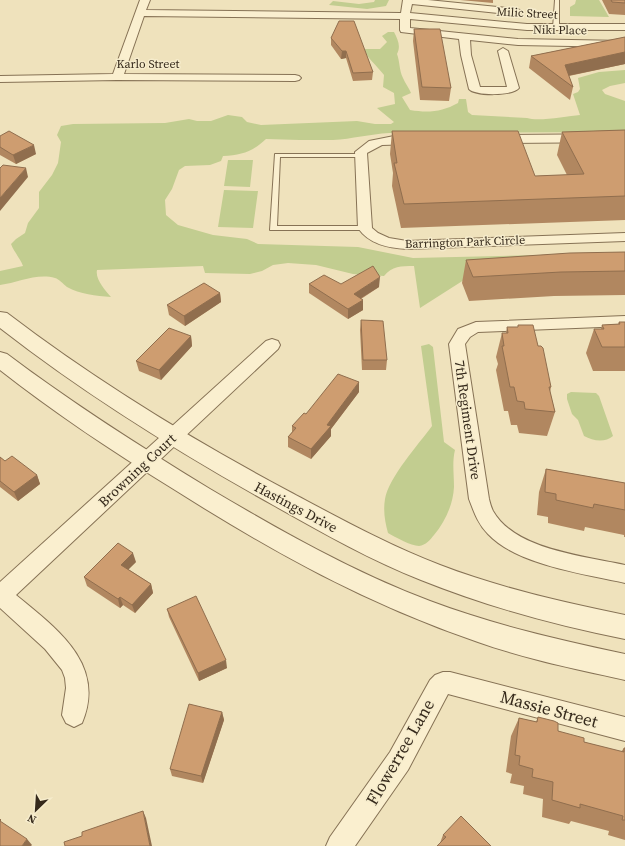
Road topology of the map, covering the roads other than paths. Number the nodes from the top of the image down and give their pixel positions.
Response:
1 (145, 0) edge
2 (518, 0) edge
3 (557, 0) edge
4 (408, 1) edge
5 (518, 12) junction
6 (140, 13) junction
7 (405, 16) junction
8 (516, 26) junction
9 (625, 27) edge
10 (556, 28) junction
11 (464, 37) junction
12 (518, 42) junction
13 (625, 44) edge
14 (503, 51) dead end
15 (117, 77) junction
16 (295, 78) dead end
17 (0, 80) edge
18 (625, 138) edge
19 (482, 139) edge
20 (428, 140) edge
21 (361, 155) junction
22 (365, 228) junction
23 (625, 237) edge
24 (0, 318) edge
25 (625, 321) edge
26 (272, 345) dead end
27 (0, 359) edge
28 (173, 436) junction
29 (146, 461) junction
30 (625, 574) edge
31 (0, 595) edge
32 (625, 627) edge
33 (625, 667) edge
34 (474, 690) joint
35 (74, 715) dead end
36 (625, 729) edge
37 (339, 846) edge

1 - 6 street
2 - 5 street, Niki Place
3 - 10 lane
4 - 5 street
4 - 7 street
5 - 8 street, Niki Place
6 - 7 street, Milic Street
6 - 15 street
7 - 8 street, Milic Street
7 - 11 street, Niki Place
8 - 10 street, Milic Street
8 - 12 street, Niki Place
9 - 10 street, Milic Street
11 - 12 street, Niki Place
11 - 14 street
12 - 13 street, Niki Place
15 - 16 street, Karlo Street
15 - 17 street, Karlo Street
18 - 19 street
20 - 21 street
21 - 22 street
21 - 22 lane
22 - 23 street, Barrington Park Circle
24 - 28 street, Hastings Drive
25 - 30 street, 7th Regiment Drive
26 - 28 street, Browning Court
27 - 29 street
28 - 29 street, Browning Court
28 - 32 street, Hastings Drive
29 - 31 street, Browning Court
29 - 33 street
31 - 35 street
34 - 36 street, Massie Street
34 - 37 street, Flowerree Lane

